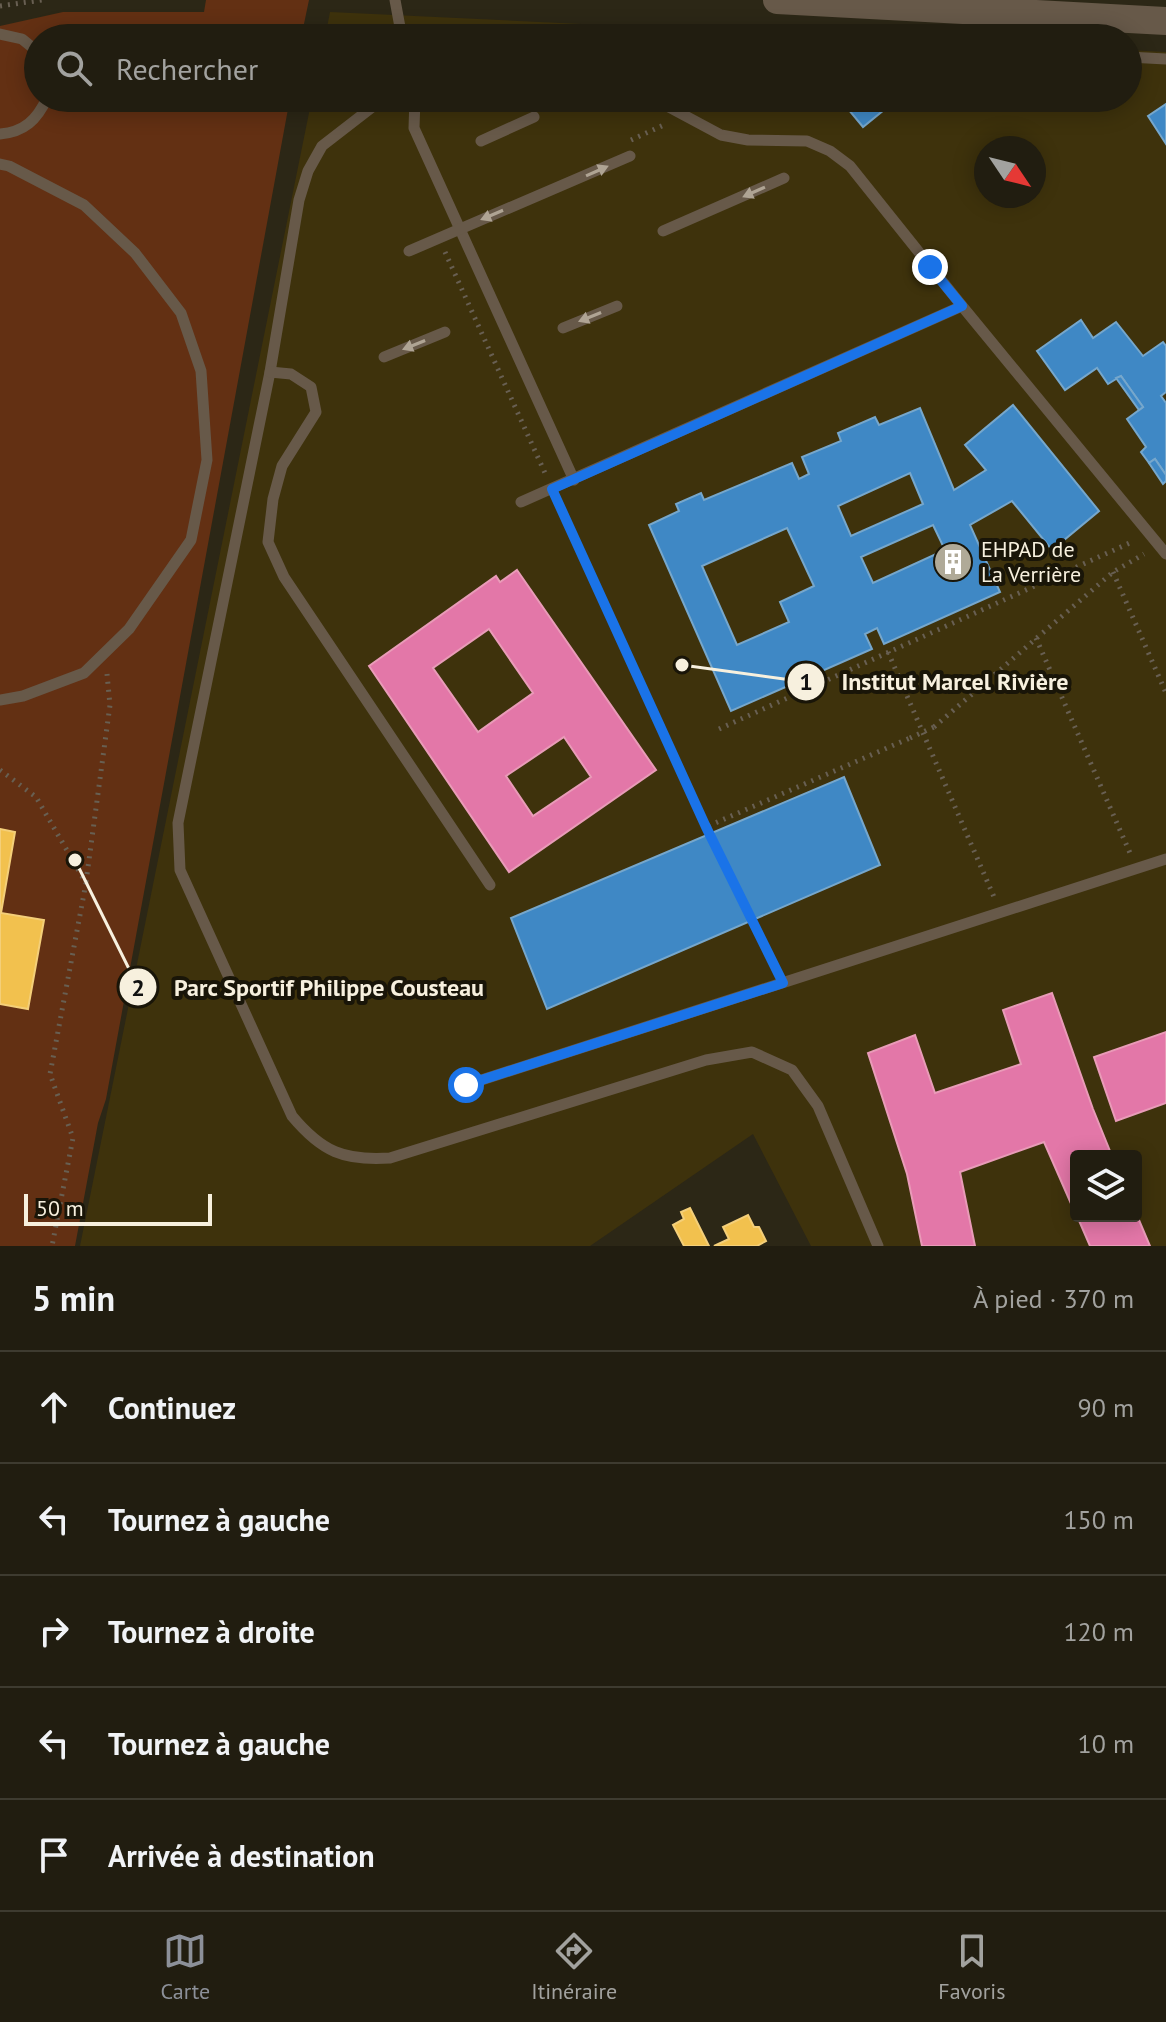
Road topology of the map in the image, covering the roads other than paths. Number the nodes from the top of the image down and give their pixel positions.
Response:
1 (395, 0) edge
2 (777, 0) edge
3 (1166, 21) edge
4 (399, 24) edge
5 (0, 34) edge
6 (24, 41) edge
7 (1142, 58) edge
8 (1166, 59) edge
9 (40, 112) edge
10 (366, 112) edge
11 (415, 112) edge
12 (680, 112) edge
13 (534, 117) dead end
14 (0, 134) edge
15 (481, 141) dead end
16 (630, 156) dead end
17 (0, 164) edge
18 (784, 178) dead end
19 (461, 228) junction
20 (663, 231) dead end
21 (409, 251) dead end
22 (617, 306) dead end
23 (962, 306) junction
24 (563, 328) dead end
25 (445, 332) dead end
26 (384, 357) dead end
27 (270, 372) junction
28 (574, 480) junction
29 (521, 502) dead end
30 (1162, 550) edge
31 (0, 700) edge
32 (1166, 859) edge
33 (490, 885) dead end
34 (466, 1085) dead end
35 (878, 1246) edge

1 - 4 lane
2 - 3 street
5 - 6 lane
7 - 8 lane
9 - 14 lane
10 - 27 lane
11 - 19 lane
12 - 23 lane
13 - 15 lane
16 - 19 lane
17 - 31 lane
18 -> 20 lane
19 - 21 lane
19 - 28 lane
22 -> 24 lane
23 - 28 lane
23 - 30 lane
25 -> 26 lane
27 - 33 lane
27 - 35 lane
28 - 29 lane
32 - 34 lane

